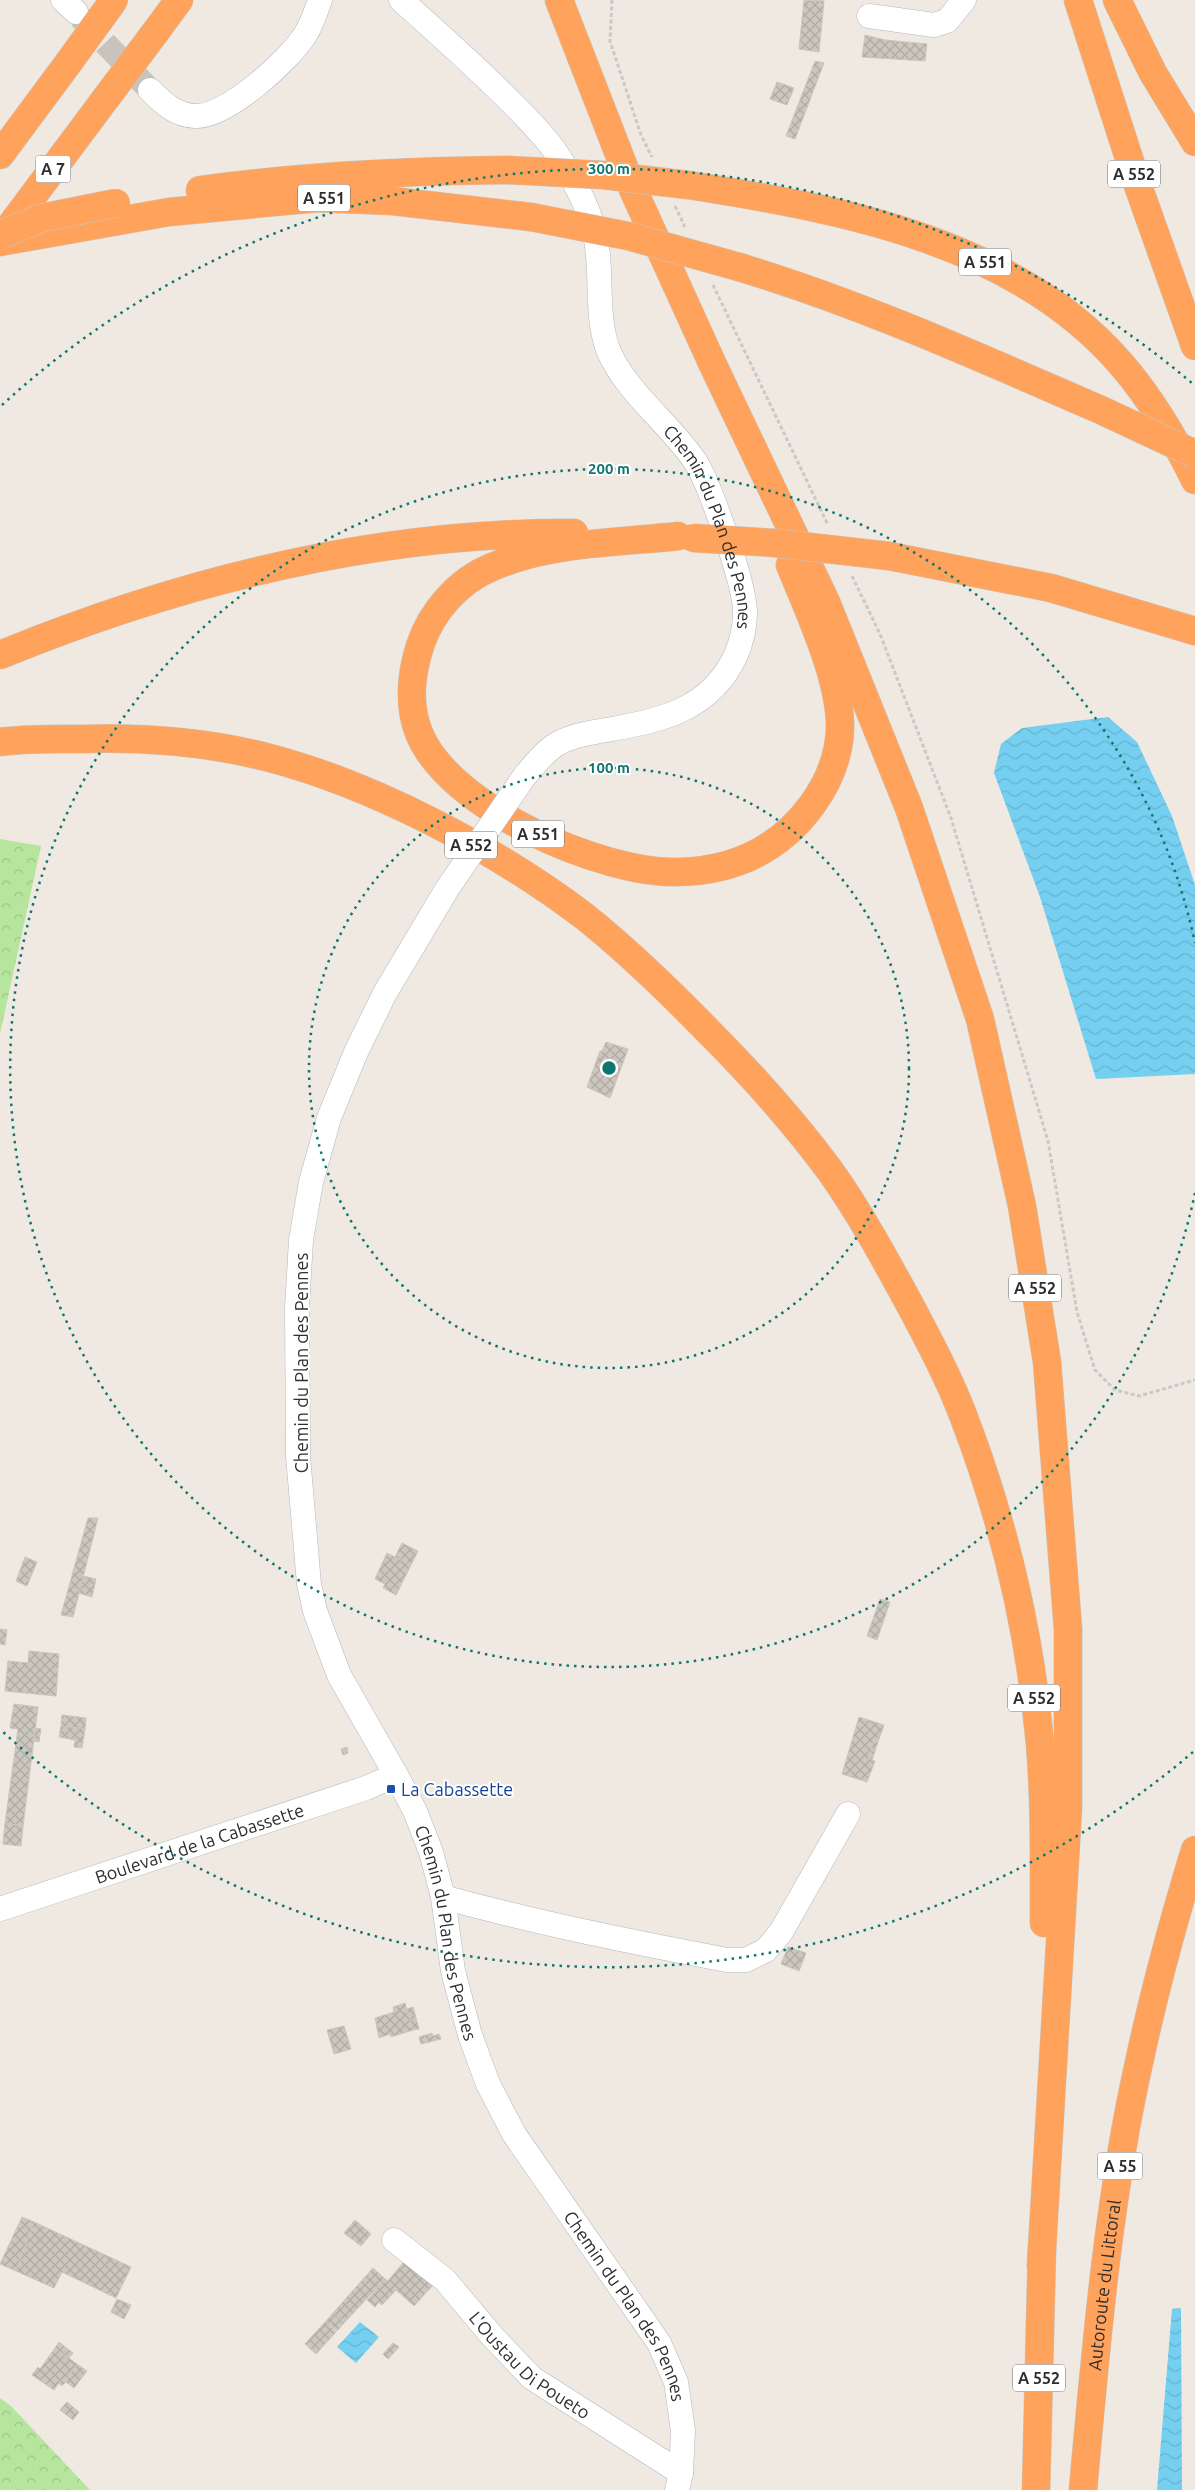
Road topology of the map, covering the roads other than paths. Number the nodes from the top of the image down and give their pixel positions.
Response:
1 (114, 0) edge
2 (179, 0) edge
3 (320, 0) edge
4 (400, 0) edge
5 (559, 0) edge
6 (964, 0) edge
7 (1078, 0) edge
8 (1117, 0) edge
9 (869, 16) dead end
10 (150, 90) tunnel mouth
11 (1195, 142) edge
12 (0, 155) edge
13 (116, 211) junction
14 (0, 235) edge
15 (0, 241) edge
16 (1195, 346) edge
17 (713, 365) junction
18 (1195, 454) edge
19 (1195, 480) edge
20 (686, 537) junction
21 (1195, 631) edge
22 (0, 654) edge
23 (0, 742) edge
24 (396, 1775) junction
25 (848, 1814) dead end
26 (1195, 1850) edge
27 (443, 1897) junction
28 (0, 1908) edge
29 (394, 2240) dead end
30 (1041, 2266) junction
31 (679, 2481) edge
32 (1036, 2490) edge
33 (1083, 2490) edge

1 - 12 highway, bridge
2 - 15 highway, A 7, bridge
3 - 10 street
4 - 24 street, Chemin du Plan des Pennes, bridge
5 - 17 highway, A 552
6 - 9 street
7 - 16 highway, A 552
8 - 11 highway
13 - 14 highway, A 551, bridge
13 - 15 highway, A 551
13 - 18 highway, A 551, bridge
13 - 19 highway, A 551, bridge
17 - 20 highway, A 551
17 - 30 highway, A 552
20 - 21 highway, A 551, bridge
20 - 22 highway, A 551
23 - 30 highway, A 552
24 - 27 street, Chemin du Plan des Pennes
24 - 28 street, Boulevard de la Cabassette
25 - 27 street
26 - 33 highway, Autoroute du Littoral / A 55
27 - 31 street, Chemin du Plan des Pennes
29 - 31 street, L'Oustau Di Poueto
30 - 32 highway, A 552

